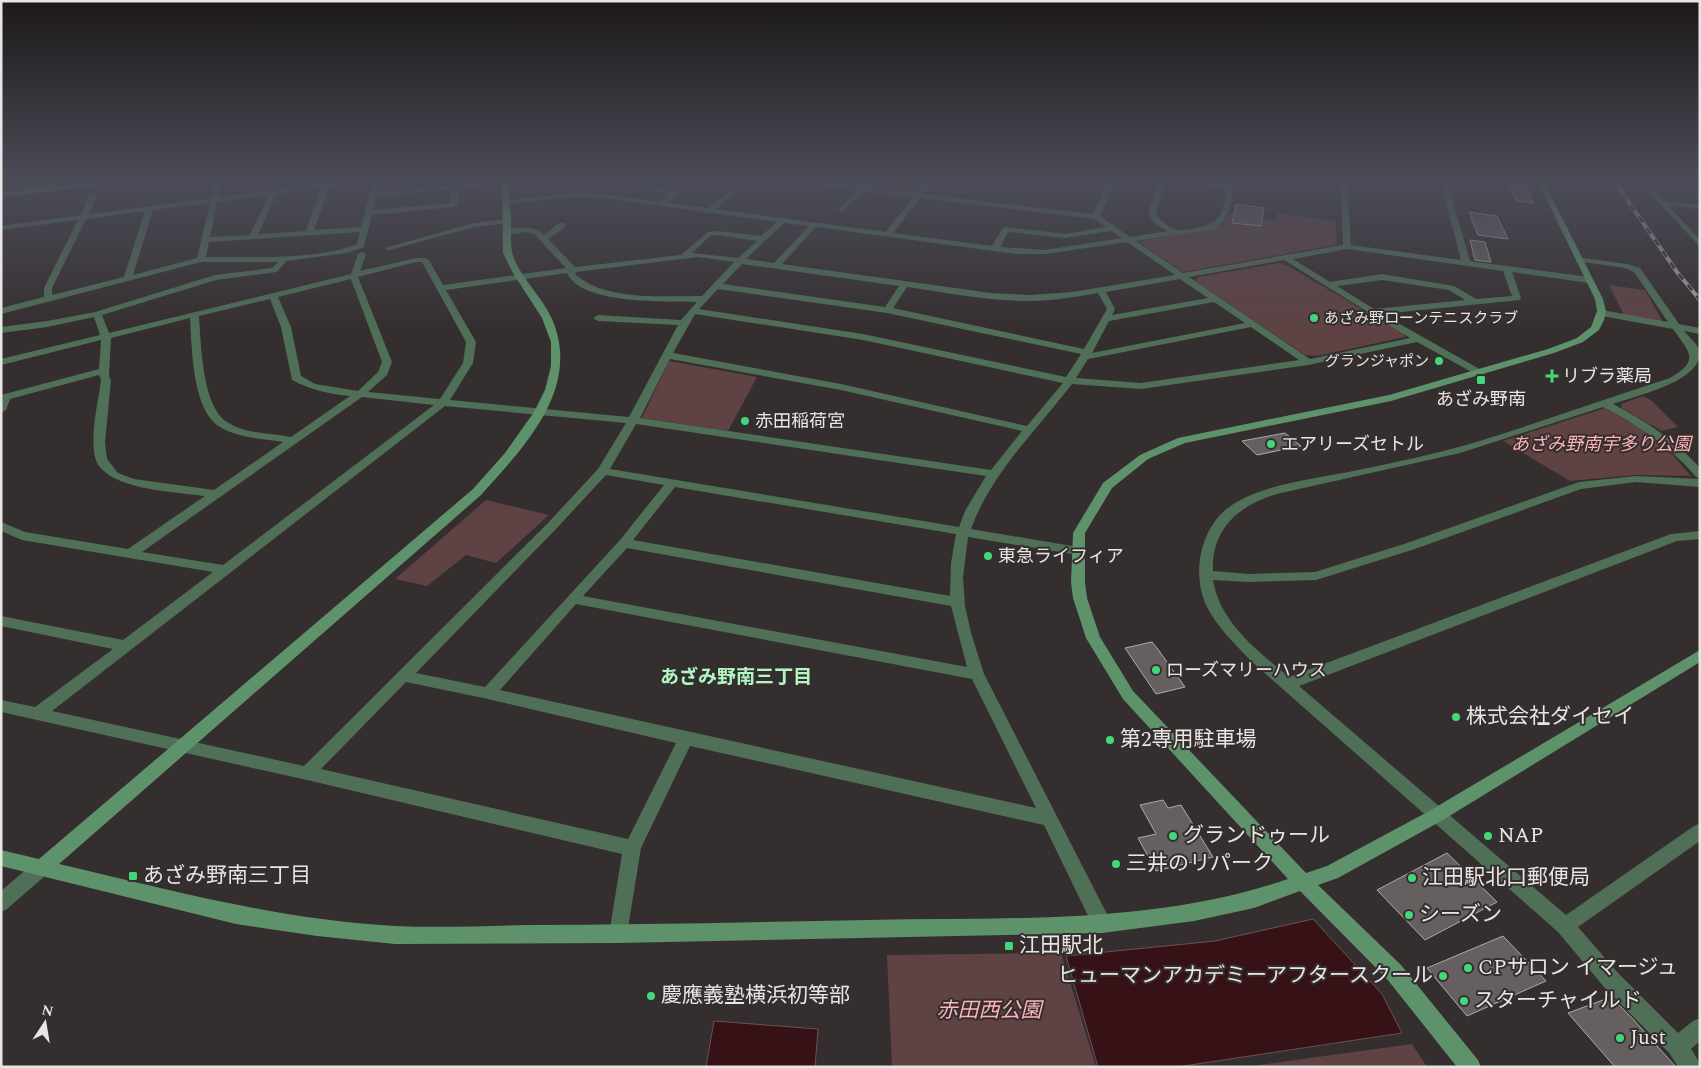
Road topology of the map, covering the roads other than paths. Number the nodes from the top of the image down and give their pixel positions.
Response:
1 (76, 232) edge
2 (142, 232) edge
3 (208, 232) edge
4 (255, 232) edge
5 (325, 232) edge
6 (364, 232) edge
7 (449, 232) edge
8 (507, 232) edge
9 (536, 232) edge
10 (553, 232) edge
11 (771, 232) edge
12 (808, 232) edge
13 (862, 232) edge
14 (890, 232) edge
15 (1004, 232) edge
16 (1034, 232) edge
17 (1090, 232) edge
18 (1119, 232) edge
19 (1184, 232) edge
20 (1346, 232) edge
21 (1458, 232) edge
22 (1566, 232) edge
23 (1688, 232) edge
24 (309, 233) joint
25 (1176, 233) joint
26 (888, 235) junction
27 (253, 237) junction
28 (544, 238) junction
29 (763, 239) junction
30 (207, 240) junction
31 (1131, 240) junction
32 (1700, 245) edge
33 (1347, 246) junction
34 (389, 248) dead end
35 (995, 249) junction
36 (362, 254) dead end
37 (684, 256) junction
38 (283, 258) junction
39 (1286, 258) junction
40 (1579, 259) junction
41 (201, 260) junction
42 (741, 260) junction
43 (1466, 263) junction
44 (777, 265) junction
45 (572, 269) junction
46 (1507, 269) junction
47 (354, 276) junction
48 (519, 276) junction
49 (1184, 276) junction
50 (127, 280) junction
51 (1589, 280) junction
52 (905, 284) junction
53 (1328, 285) junction
54 (716, 286) junction
55 (442, 288) junction
56 (1101, 291) junction
57 (273, 295) junction
58 (48, 299) junction
59 (703, 299) junction
60 (1216, 299) junction
61 (1474, 302) junction
62 (887, 310) junction
63 (1, 311) edge
64 (692, 311) junction
65 (1372, 312) junction
66 (1602, 313) junction
67 (96, 314) junction
68 (194, 315) junction
69 (598, 318) dead end
70 (1106, 319) junction
71 (683, 323) junction
72 (1254, 324) junction
73 (1681, 328) junction
74 (1, 330) edge
75 (1700, 331) edge
76 (106, 336) junction
77 (1417, 339) junction
78 (1086, 355) junction
79 (666, 356) junction
80 (1, 362) edge
81 (1308, 362) junction
82 (104, 371) junction
83 (1478, 373) junction
84 (1069, 381) junction
85 (360, 394) junction
86 (3, 398) edge
87 (443, 403) junction
88 (1604, 403) junction
89 (1, 410) edge
90 (539, 413) junction
91 (633, 420) junction
92 (1030, 430) junction
93 (294, 441) junction
94 (603, 471) junction
95 (994, 474) junction
96 (1700, 475) edge
97 (1700, 483) edge
98 (671, 484) junction
99 (216, 494) junction
100 (1, 526) edge
101 (963, 530) junction
102 (1700, 535) edge
103 (624, 543) junction
104 (1078, 551) junction
105 (130, 554) junction
106 (226, 570) junction
107 (1206, 575) junction
108 (572, 598) junction
109 (957, 602) junction
110 (1, 621) edge
111 (126, 646) junction
112 (1700, 655) edge
113 (976, 674) junction
114 (404, 676) junction
115 (1288, 684) junction
116 (488, 693) junction
117 (1, 706) edge
118 (36, 715) junction
119 (686, 739) junction
120 (182, 747) junction
121 (307, 773) junction
122 (1438, 815) junction
123 (1050, 819) junction
124 (1700, 831) edge
125 (632, 848) junction
126 (1, 858) edge
127 (41, 868) junction
128 (1304, 882) junction
129 (1, 903) edge
130 (1102, 924) junction
131 (1565, 926) junction
132 (618, 934) junction
133 (1700, 1028) edge
134 (1677, 1047) junction
135 (1471, 1067) edge
136 (1691, 1067) edge

1 - 58 street
2 - 50 street
3 - 30 street
4 - 27 street
5 - 24 street
6 - 38 street
7 - 34 street
8 - 48 street
9 - 28 street
10 - 28 street
11 - 29 street
12 - 44 street
13 - 26 street
14 - 26 street
15 - 35 street
16 - 17 street
18 - 31 street
19 - 25 street
20 - 33 street
21 - 43 street
22 - 40 street
23 - 32 street
24 - 27 street
25 - 31 street
26 - 35 street
27 - 30 street
28 - 45 street
29 - 37 street
29 - 42 street
30 - 41 street
31 - 35 street
31 - 49 street
33 - 39 street
33 - 43 street
36 - 47 street
37 - 42 street
37 - 45 street
38 - 41 street
38 - 67 street
39 - 49 street
39 - 53 street
40 - 51 street
40 - 73 street
41 - 50 street
42 - 44 street
42 - 54 street
43 - 46 street
44 - 52 street
45 - 48 street
45 - 59 street
46 - 51 street
46 - 61 street
47 - 55 street
47 - 57 street
47 - 85 street
48 - 55 street
48 - 90 street
49 - 56 street
49 - 60 street
50 - 58 street
51 - 66 street
52 - 56 street
52 - 62 street
53 - 61 street
53 - 65 street
54 - 59 street
54 - 62 street
55 - 87 street
56 - 70 street
57 - 68 street
57 - 85 street
58 - 63 street
59 - 64 street
60 - 70 street
60 - 72 street
61 - 65 street
62 - 78 street
64 - 71 street
64 - 84 street
65 - 77 street
66 - 73 street
66 - 83 street
67 - 74 street
67 - 76 street
68 - 76 street
68 - 93 street
69 - 71 street
70 - 78 street
71 - 79 street
72 - 78 street
72 - 81 street
73 - 75 street
73 - 88 street
76 - 80 street
76 - 82 street
77 - 81 street
77 - 83 street
78 - 84 street
79 - 91 street
79 - 92 street
81 - 84 street
82 - 86 street
82 - 99 street
83 - 104 street
84 - 92 street
85 - 87 street
85 - 93 street
86 - 89 street
87 - 90 street
87 - 106 street
88 - 96 street
88 - 107 street
90 - 91 street
90 - 120 street
91 - 94 street
91 - 95 street
92 - 95 street
93 - 99 street
94 - 98 street
94 - 114 street
95 - 101 street
97 - 107 street
98 - 101 street
98 - 103 street
99 - 105 street
100 - 105 street
101 - 104 street
101 - 109 street
102 - 115 street
103 - 108 street
103 - 109 street
104 - 128 street
105 - 106 street
106 - 111 street
107 - 115 street
108 - 113 street
108 - 116 street
109 - 113 street
110 - 111 street
111 - 118 street
112 - 122 street
113 - 123 street
114 - 116 street
114 - 121 street
115 - 122 street
116 - 119 street
117 - 118 street
118 - 120 street
119 - 123 street
119 - 125 street
120 - 121 street
120 - 127 street
121 - 125 street
122 - 128 street
122 - 131 street
123 - 130 street
124 - 131 street
125 - 132 street
126 - 127 street
127 - 129 street
127 - 132 street
128 - 130 street
128 - 135 street
130 - 132 street
131 - 134 street
133 - 134 street
134 - 136 street

